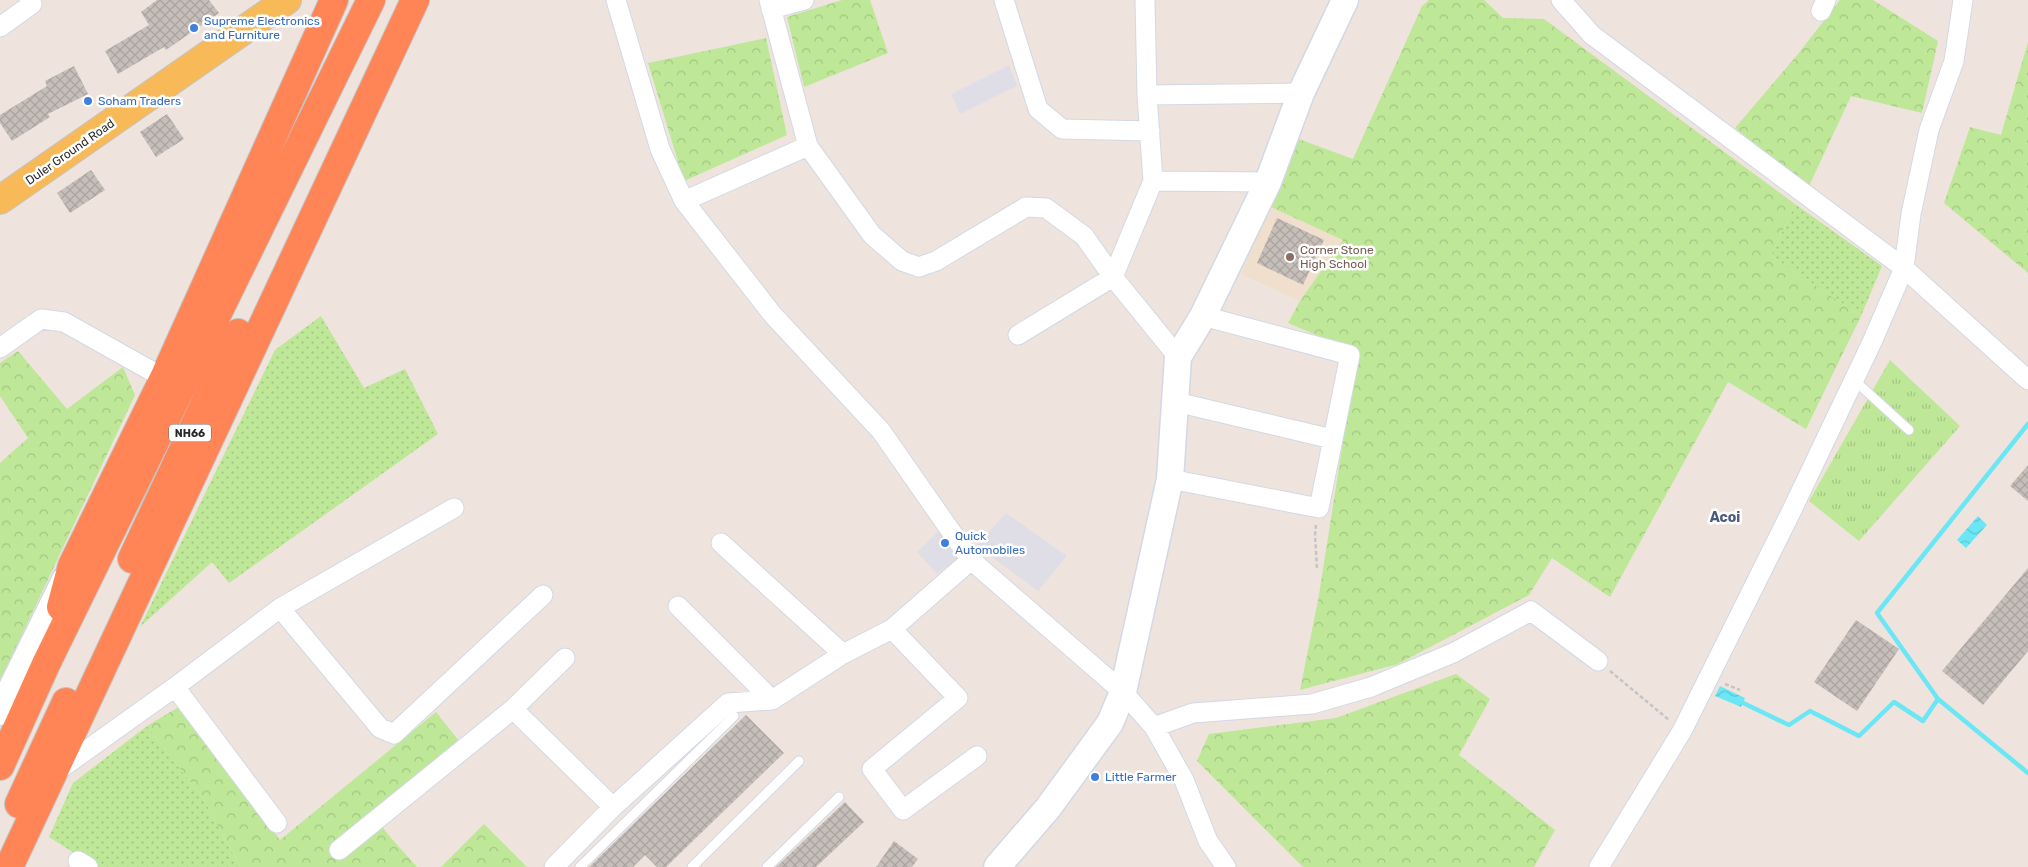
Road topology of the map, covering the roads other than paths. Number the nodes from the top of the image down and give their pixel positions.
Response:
1 (29, 0) edge
2 (287, 0) edge
3 (334, 0) edge
4 (415, 0) edge
5 (616, 0) edge
6 (804, 0) edge
7 (1004, 0) edge
8 (1145, 0) edge
9 (1345, 0) edge
10 (1562, 0) edge
11 (1963, 0) edge
12 (770, 5) edge
13 (380, 9) edge
14 (0, 27) edge
15 (1301, 93) junction
16 (1147, 95) junction
17 (1150, 131) junction
18 (808, 146) junction
19 (1153, 181) junction
20 (1268, 182) junction
21 (0, 200) edge
22 (684, 201) junction
23 (1904, 268) junction
24 (1113, 277) junction
25 (1203, 316) junction
26 (1018, 335) dead end
27 (0, 348) edge
28 (1178, 357) junction
29 (164, 378) junction
30 (1854, 380) junction
31 (2028, 380) edge
32 (1176, 402) junction
33 (1909, 430) dead end
34 (1332, 439) junction
35 (1170, 479) junction
36 (454, 508) dead end
37 (720, 543) dead end
38 (971, 560) junction
39 (72, 566) junction
40 (543, 595) dead end
41 (678, 606) dead end
42 (280, 608) junction
43 (892, 629) junction
44 (844, 654) junction
45 (565, 658) dead end
46 (1598, 661) road end
47 (46, 664) junction
48 (175, 687) junction
49 (1123, 692) junction
50 (772, 700) junction
51 (513, 708) junction
52 (0, 712) edge
53 (734, 716) dead end
54 (1154, 727) junction
55 (977, 756) dead end
56 (799, 761) dead end
57 (0, 766) edge
58 (55, 772) junction
59 (839, 797) dead end
60 (613, 807) junction
61 (278, 823) dead end
62 (0, 844) edge
63 (339, 850) dead end
64 (1006, 864) edge
65 (9, 867) edge
66 (554, 867) edge
67 (580, 867) edge
68 (692, 867) edge
69 (767, 867) edge
70 (1226, 867) edge
71 (1599, 867) edge

1 - 14 street
2 - 21 main road, Duler Ground Road
3 - 29 highway
4 - 58 highway
5 - 22 street
6 - 12 street
7 - 17 street
8 - 16 street
9 - 15 street
10 - 23 street
11 - 23 street
12 - 18 street
13 - 47 highway, NH66
13 - 62 highway, NH66
15 - 16 street
15 - 20 street
16 - 17 street
17 - 19 street
18 - 22 street
18 - 24 street
19 - 20 street
19 - 24 street
20 - 25 street
22 - 38 street
23 - 30 street
23 - 31 street
24 - 26 street
24 - 28 street
25 - 28 street
25 - 34 street
27 - 29 street
28 - 32 street
29 - 39 highway
30 - 33 lane
30 - 71 street
32 - 34 street
32 - 35 street
34 - 35 street
35 - 49 street
36 - 42 street
37 - 44 street
38 - 43 street
38 - 49 street
39 - 47 highway
39 - 52 street
40 - 42 street
41 - 50 street
42 - 48 street
43 - 44 street
43 - 55 street
44 - 50 street
45 - 51 street
46 - 54 street
47 - 57 highway, NH66
48 - 58 street
48 - 61 street
49 - 54 street
49 - 64 street
50 - 60 street
51 - 60 street
51 - 63 street
53 - 67 lane
54 - 70 street
56 - 68 lane
58 - 65 highway
59 - 69 lane
60 - 66 street

